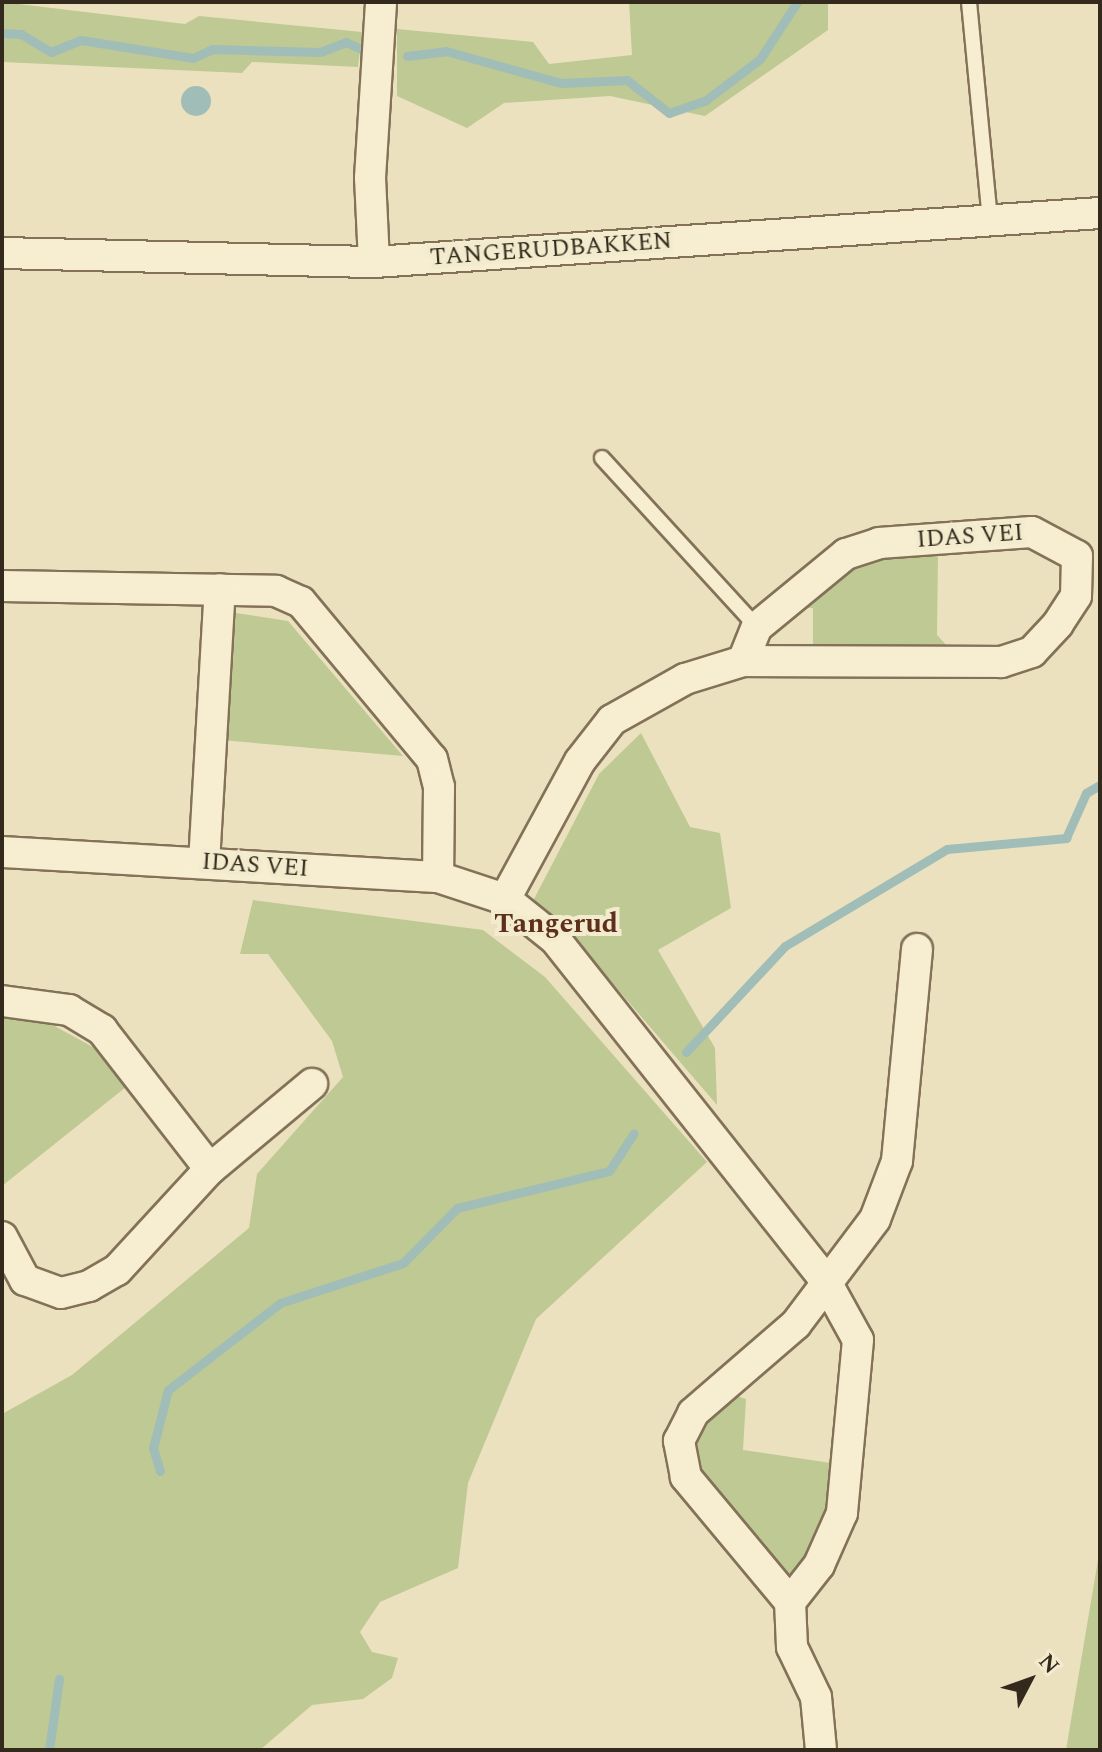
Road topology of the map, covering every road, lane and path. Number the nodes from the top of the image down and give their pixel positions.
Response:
1 (381, 2) edge
2 (969, 2) edge
3 (1100, 213) edge
4 (990, 221) junction
5 (2, 253) edge
6 (374, 262) junction
7 (602, 458) dead end
8 (2, 586) edge
9 (220, 589) junction
10 (757, 627) junction
11 (743, 661) junction
12 (2, 852) edge
13 (204, 863) junction
14 (438, 877) junction
15 (505, 899) junction
16 (917, 949) dead end
17 (2, 1001) edge
18 (312, 1084) dead end
19 (210, 1169) junction
20 (2, 1237) edge
21 (825, 1280) junction
22 (790, 1602) junction
23 (821, 1750) edge

1 - 6 street
2 - 4 lane
3 - 4 street, TANGERUDBAKKEN
4 - 6 street, TANGERUDBAKKEN
5 - 6 street, TANGERUDBAKKEN
7 - 10 lane
8 - 9 street
9 - 13 street
9 - 14 street
10 - 11 street, IDAS VEI
10 - 11 street, IDAS VEI
11 - 15 street, IDAS VEI
12 - 13 street, IDAS VEI
13 - 14 street, IDAS VEI
14 - 15 street, IDAS VEI
15 - 21 street, IDAS VEI
16 - 21 street
17 - 19 street
18 - 19 street
19 - 20 street
21 - 22 street, IDAS VEI
21 - 22 street
22 - 23 street

